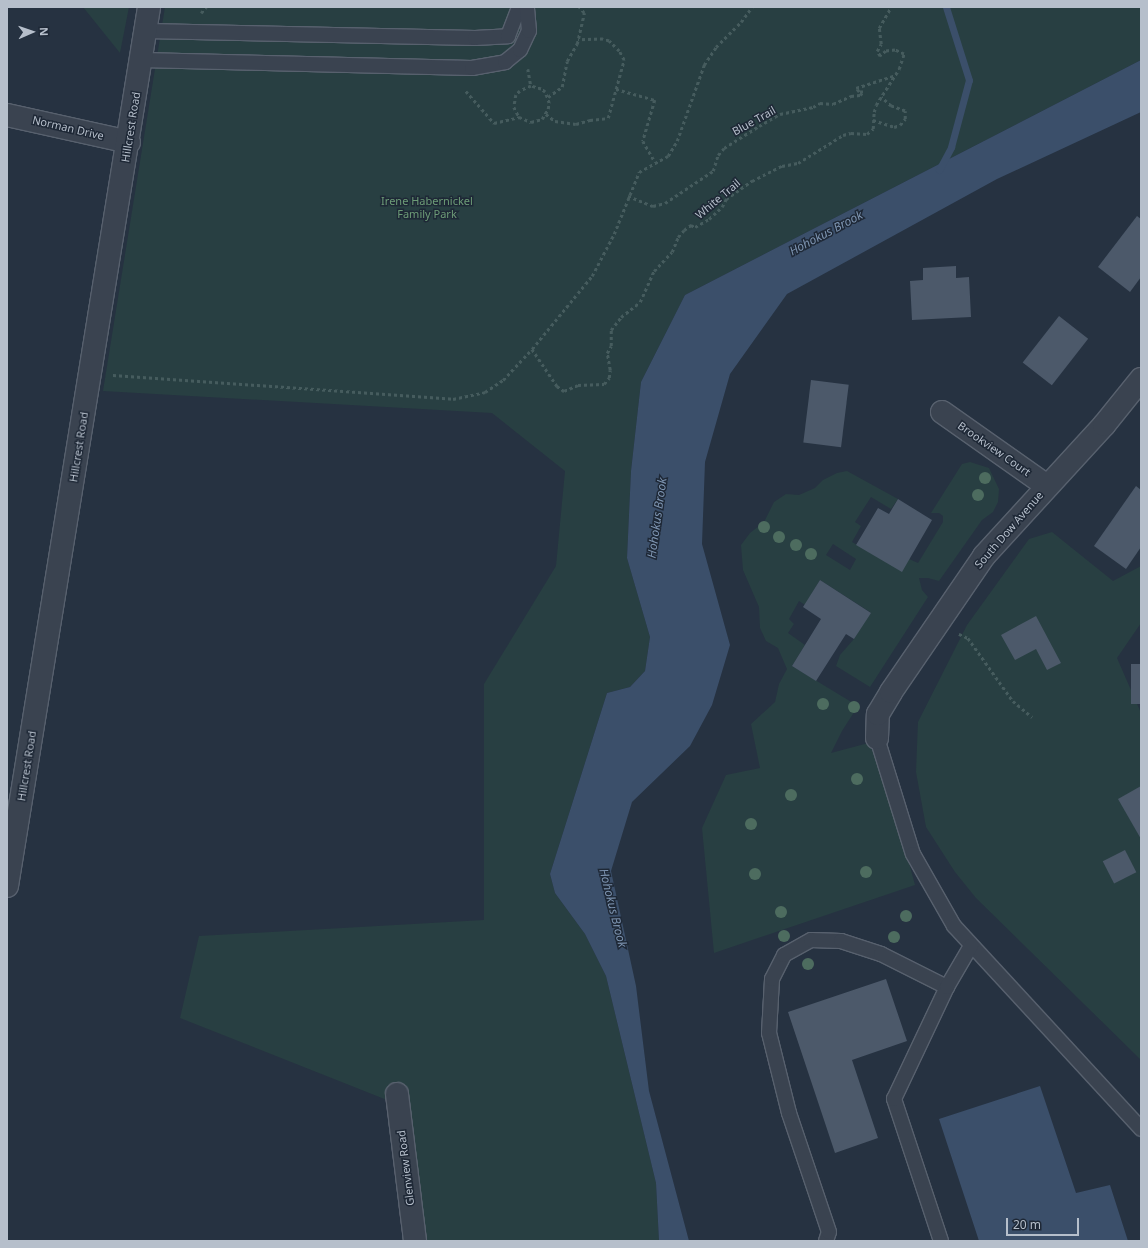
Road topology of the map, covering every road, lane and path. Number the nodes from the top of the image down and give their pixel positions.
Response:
1 (149, 7) edge
2 (519, 7) edge
3 (527, 7) edge
4 (580, 7) edge
5 (752, 7) edge
6 (891, 7) edge
7 (146, 31) junction
8 (578, 40) junction
9 (141, 60) junction
10 (528, 65) dead end
11 (894, 76) junction
12 (531, 86) junction
13 (616, 89) junction
14 (466, 91) dead end
15 (548, 97) junction
16 (881, 98) junction
17 (546, 114) junction
18 (7, 115) edge
19 (520, 117) junction
20 (873, 120) junction
21 (129, 142) junction
22 (655, 162) junction
23 (628, 196) junction
24 (532, 349) junction
25 (91, 373) junction
26 (1141, 379) edge
27 (942, 412) dead end
28 (1047, 486) junction
29 (938, 623) junction
30 (1032, 717) dead end
31 (877, 738) joint
32 (7, 886) edge
33 (971, 946) junction
34 (947, 987) junction
35 (397, 1094) dead end
36 (1141, 1129) edge
37 (415, 1241) edge
38 (826, 1241) edge
39 (941, 1241) edge

1 - 7 street, Hillcrest Road
2 - 7 lane
3 - 9 lane
4 - 8 path
5 - 22 path
6 - 11 path, White Trail
7 - 9 street, Hillcrest Road
8 - 13 path
8 - 15 path
9 - 21 street, Hillcrest Road
10 - 12 path
11 - 16 path, White Trail
11 - 23 path, Blue Trail
12 - 15 path
12 - 19 path
13 - 17 path
13 - 22 path
14 - 19 path
15 - 17 path
16 - 20 path, White Trail
16 - 20 path
17 - 19 path
18 - 21 street, Norman Drive
20 - 24 path, White Trail
21 - 25 street, Hillcrest Road
22 - 23 path
23 - 24 path
24 - 25 path
25 - 32 street, Hillcrest Road
26 - 28 street, South Dow Avenue
27 - 28 street, Brookview Court
28 - 29 street, South Dow Avenue
29 - 30 path
29 - 31 street, South Dow Avenue
31 - 33 lane
33 - 34 lane
33 - 36 lane
34 - 38 lane
34 - 39 lane
35 - 37 street, Glenview Road

